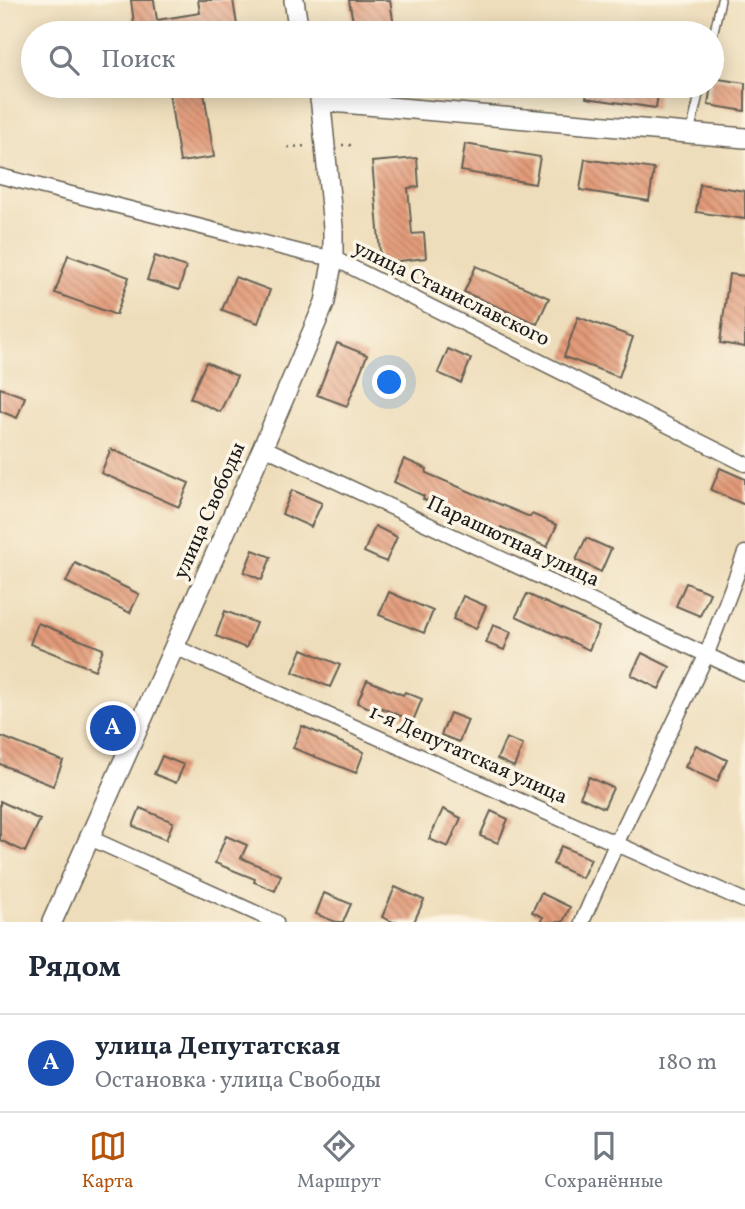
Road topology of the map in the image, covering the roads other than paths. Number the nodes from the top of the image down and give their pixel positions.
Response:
1 (294, 0) edge
2 (306, 0) edge
3 (721, 0) edge
4 (297, 21) edge
5 (309, 21) edge
6 (716, 21) edge
7 (317, 98) edge
8 (377, 98) edge
9 (698, 98) edge
10 (690, 134) junction
11 (745, 138) edge
12 (0, 176) edge
13 (333, 258) junction
14 (263, 447) junction
15 (745, 464) edge
16 (745, 553) edge
17 (175, 647) junction
18 (706, 656) junction
19 (745, 673) edge
20 (90, 838) junction
21 (616, 844) junction
22 (745, 901) edge
23 (52, 922) edge
24 (276, 922) edge
25 (582, 922) edge

1 - 4 street
2 - 5 street
3 - 6 lane
7 - 13 street, улица Свободы
8 - 10 street
9 - 10 lane
10 - 11 street
12 - 13 street, улица Станиславского
13 - 14 street, улица Свободы
13 - 15 street, улица Станиславского
14 - 17 street, улица Свободы
14 - 18 street, Парашютная улица
16 - 18 street
17 - 20 street, улица Свободы
17 - 21 street, 1-я Депутатская улица
18 - 19 street, Парашютная улица
18 - 21 street
20 - 23 street, улица Свободы
20 - 24 street
21 - 22 street, 1-я Депутатская улица
21 - 25 street

